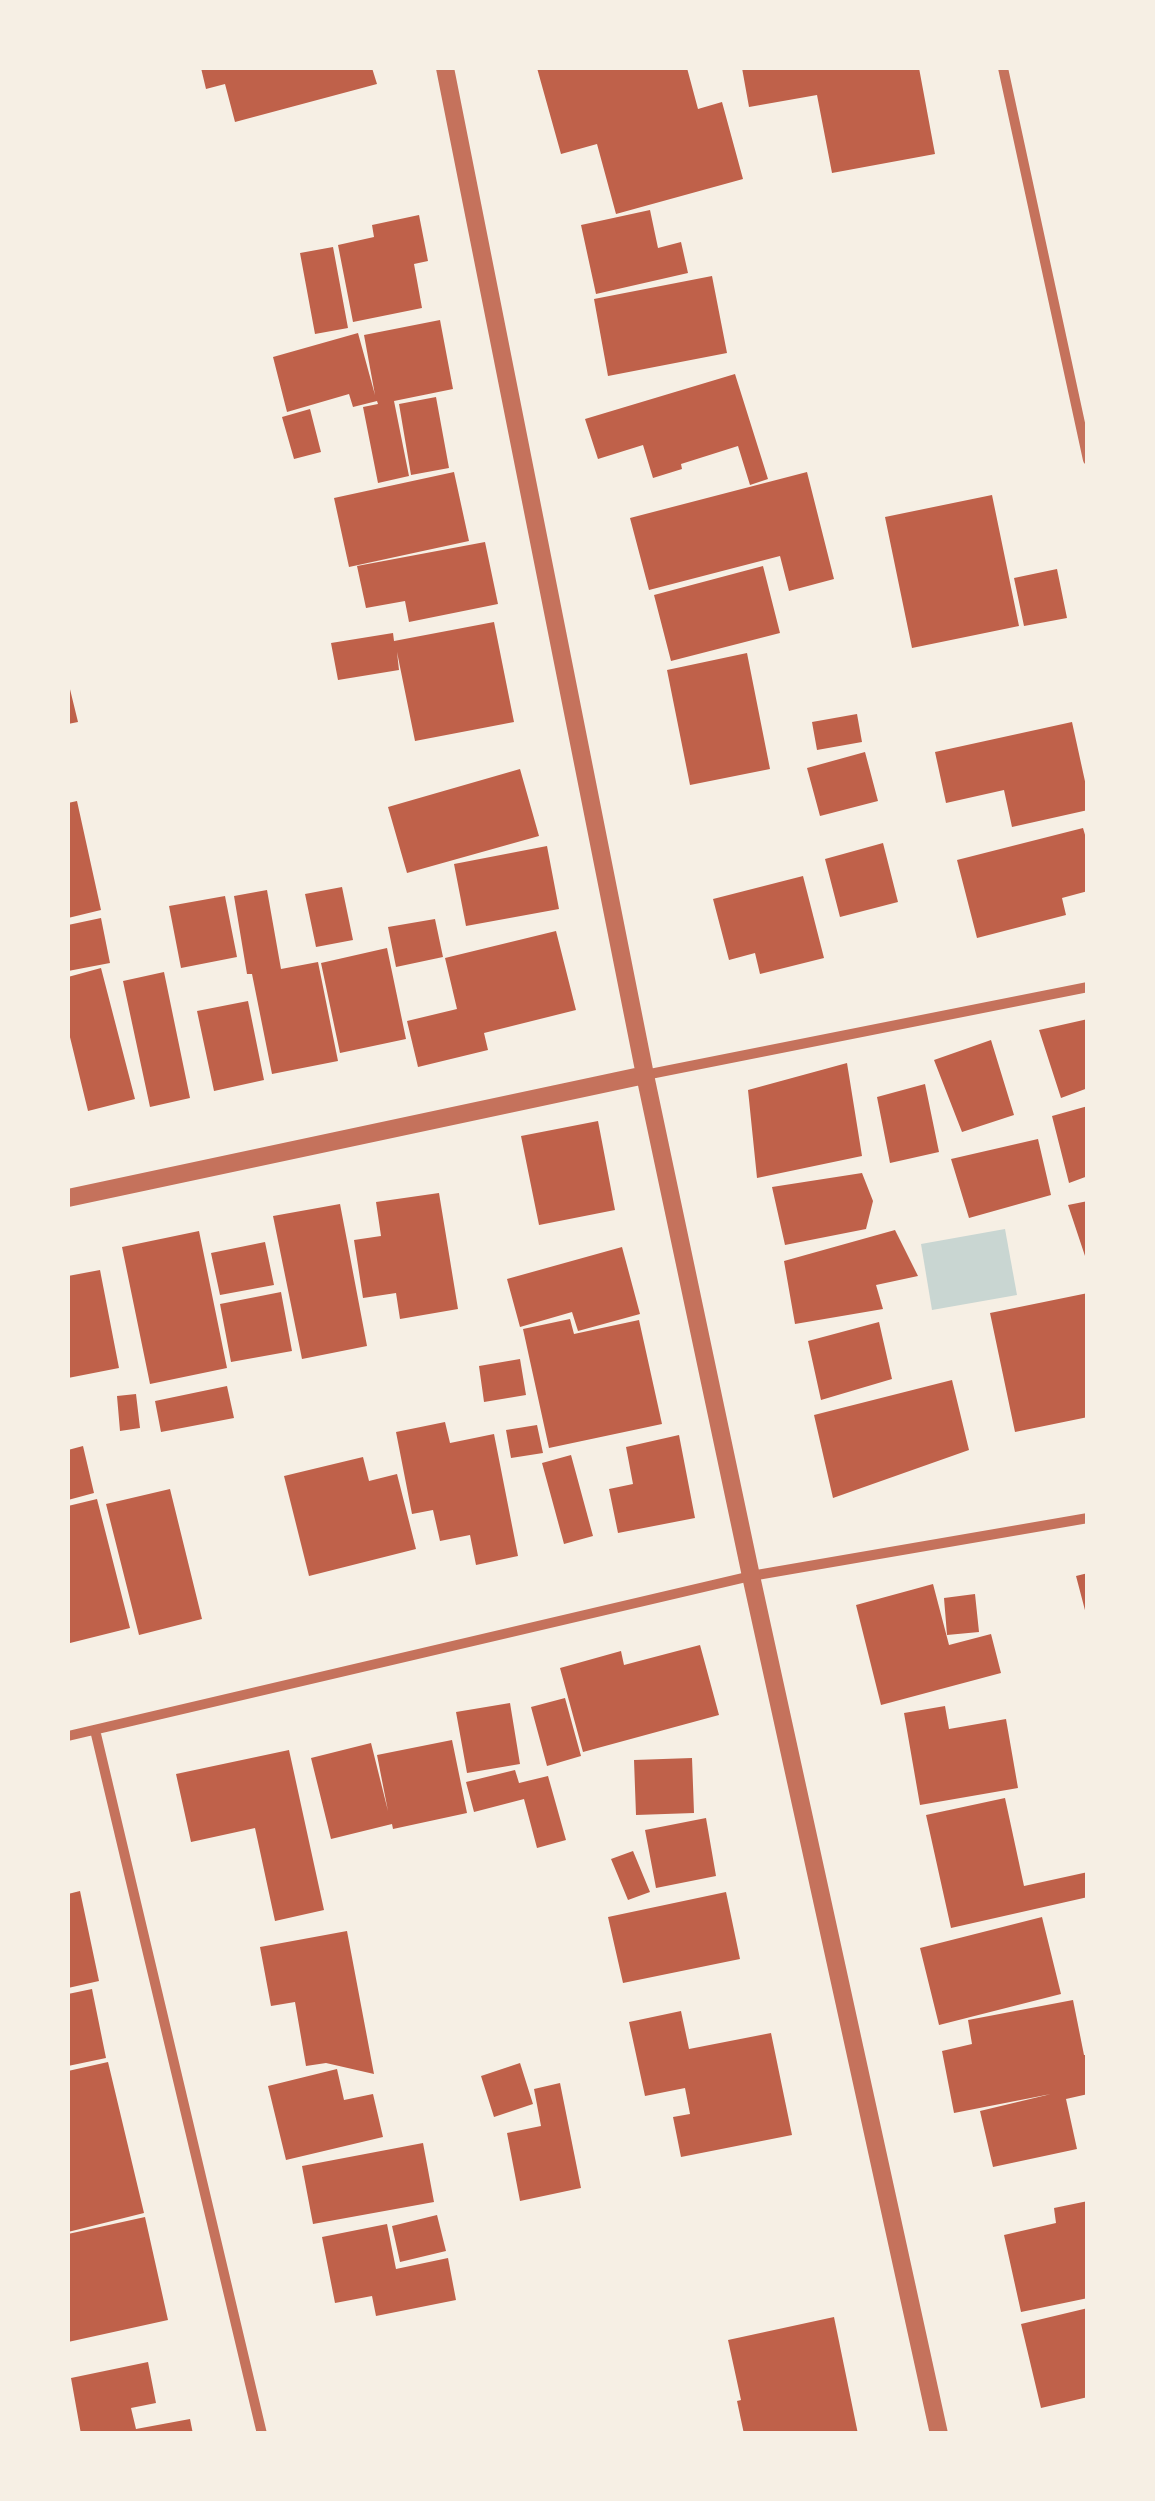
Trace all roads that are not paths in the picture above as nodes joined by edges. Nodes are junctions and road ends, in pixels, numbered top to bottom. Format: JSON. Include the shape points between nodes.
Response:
{"nodes":[{"id":1,"x":445,"y":68,"type":"edge"},
{"id":2,"x":1003,"y":68,"type":"edge"},
{"id":3,"x":1088,"y":460,"type":"edge"},
{"id":4,"x":1088,"y":987,"type":"edge"},
{"id":5,"x":645,"y":1075,"type":"junction"},
{"id":6,"x":68,"y":1198,"type":"edge"},
{"id":7,"x":1088,"y":1518,"type":"edge"},
{"id":8,"x":751,"y":1576,"type":"junction"},
{"id":9,"x":95,"y":1730,"type":"junction"},
{"id":10,"x":68,"y":1736,"type":"edge"},
{"id":11,"x":262,"y":2434,"type":"edge"},
{"id":12,"x":939,"y":2434,"type":"edge"}],
"edges":[{"from":1,"to":5,"type":"street"},
{"from":2,"to":3,"type":"street"},
{"from":4,"to":5,"type":"street"},
{"from":5,"to":6,"type":"street"},
{"from":5,"to":8,"type":"street"},
{"from":7,"to":8,"type":"street"},
{"from":8,"to":9,"type":"street"},
{"from":8,"to":12,"type":"street"},
{"from":9,"to":10,"type":"street"},
{"from":9,"to":11,"type":"street"}]}
